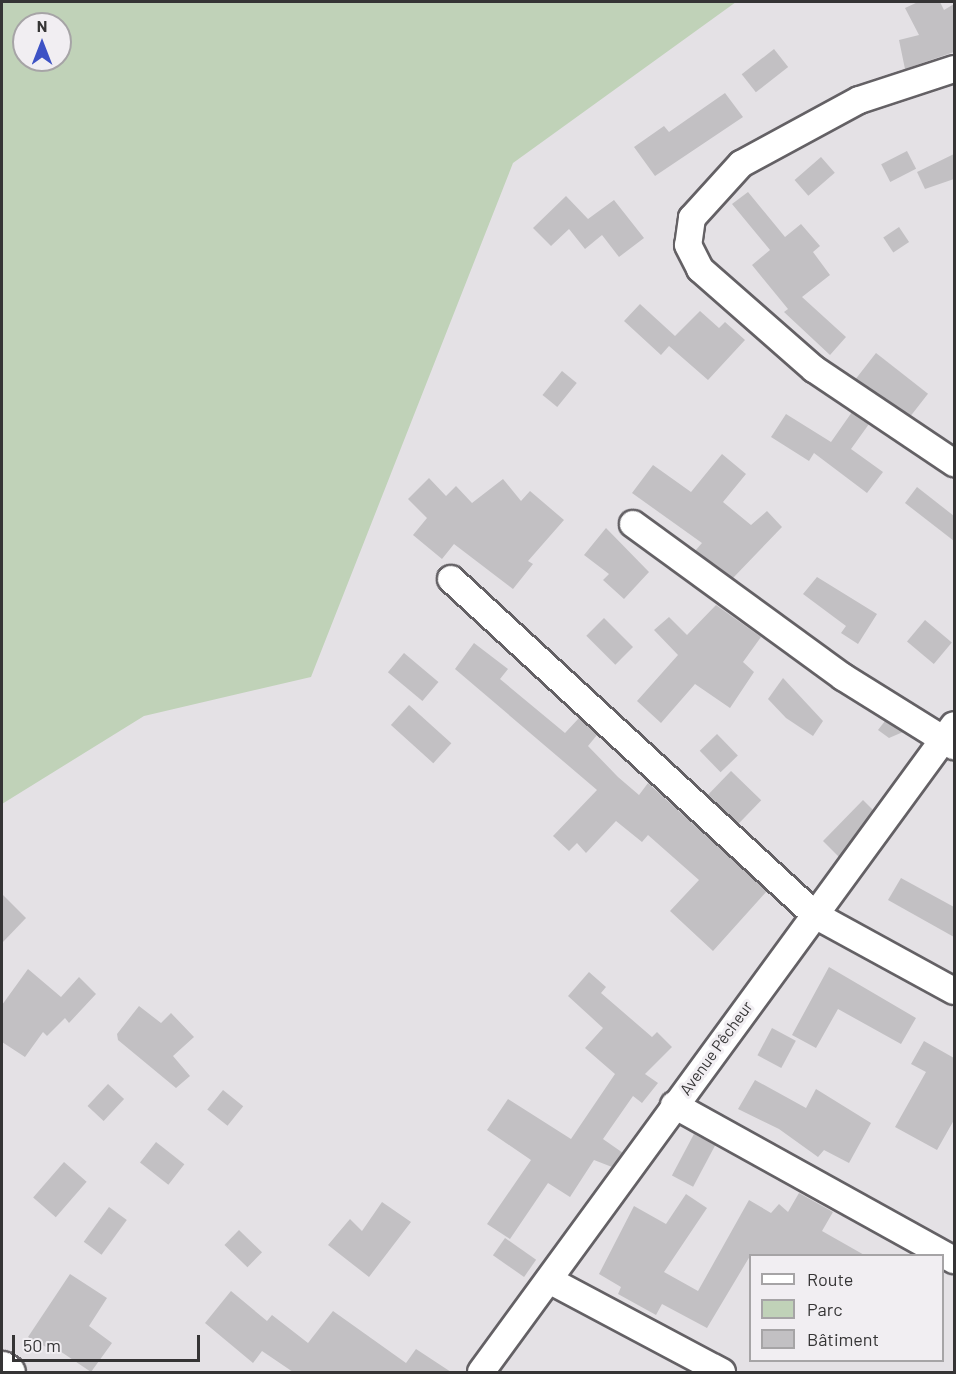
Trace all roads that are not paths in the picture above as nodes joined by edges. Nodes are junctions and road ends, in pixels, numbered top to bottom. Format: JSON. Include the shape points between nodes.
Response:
{"nodes":[{"id":1,"x":954,"y":69,"type":"edge"},
{"id":2,"x":954,"y":463,"type":"edge"},
{"id":3,"x":633,"y":524,"type":"dead end"},
{"id":4,"x":451,"y":579,"type":"dead end"},
{"id":5,"x":951,"y":737,"type":"edge"},
{"id":6,"x":815,"y":915,"type":"junction"},
{"id":7,"x":954,"y":991,"type":"edge"},
{"id":8,"x":674,"y":1105,"type":"junction"},
{"id":9,"x":943,"y":1254,"type":"edge"},
{"id":10,"x":549,"y":1280,"type":"junction"},
{"id":11,"x":2,"y":1368,"type":"edge"},
{"id":12,"x":8,"y":1372,"type":"edge"},
{"id":13,"x":480,"y":1372,"type":"edge"},
{"id":14,"x":722,"y":1372,"type":"edge"}],
"edges":[{"from":1,"to":2,"type":"street","via":[[859,100],[741,164],[692,218],[688,245],[700,269],[814,369]]},
{"from":3,"to":5,"type":"street","via":[[772,628]]},
{"from":4,"to":6,"type":"street"},
{"from":5,"to":6,"type":"street","name":"Avenue Pêcheur"},
{"from":6,"to":7,"type":"street"},
{"from":6,"to":8,"type":"street","name":"Avenue Pêcheur"},
{"from":8,"to":9,"type":"street"},
{"from":8,"to":10,"type":"street","name":"Avenue Pêcheur"},
{"from":10,"to":13,"type":"street","name":"Avenue Pêcheur"},
{"from":10,"to":14,"type":"street"},
{"from":11,"to":12,"type":"street"}]}
